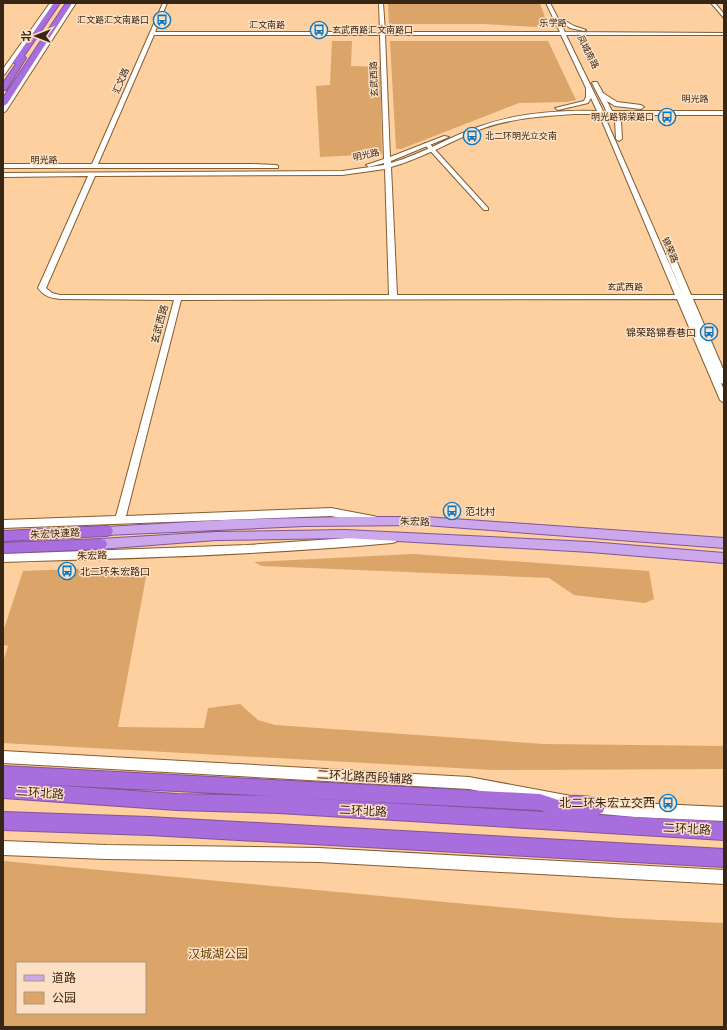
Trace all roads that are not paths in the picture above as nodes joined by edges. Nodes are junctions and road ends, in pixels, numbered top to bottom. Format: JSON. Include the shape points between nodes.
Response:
{"nodes":[{"id":1,"x":57,"y":3,"type":"edge"},
{"id":2,"x":60,"y":3,"type":"edge"},
{"id":3,"x":74,"y":3,"type":"edge"},
{"id":4,"x":165,"y":3,"type":"edge"},
{"id":5,"x":381,"y":3,"type":"edge"},
{"id":6,"x":548,"y":3,"type":"edge"},
{"id":7,"x":554,"y":3,"type":"edge"},
{"id":8,"x":713,"y":3,"type":"edge"},
{"id":9,"x":52,"y":5,"type":"edge"},
{"id":10,"x":67,"y":5,"type":"edge"},
{"id":11,"x":724,"y":17,"type":"edge"},
{"id":12,"x":559,"y":20,"type":"junction"},
{"id":13,"x":152,"y":33,"type":"junction"},
{"id":14,"x":382,"y":33,"type":"junction"},
{"id":15,"x":536,"y":33,"type":"junction"},
{"id":16,"x":566,"y":33,"type":"junction"},
{"id":17,"x":594,"y":33,"type":"junction"},
{"id":18,"x":724,"y":33,"type":"edge"},
{"id":19,"x":577,"y":40,"type":"dead end"},
{"id":20,"x":43,"y":44,"type":"junction"},
{"id":21,"x":570,"y":48,"type":"junction"},
{"id":22,"x":32,"y":54,"type":"junction"},
{"id":23,"x":580,"y":55,"type":"dead end"},
{"id":24,"x":18,"y":66,"type":"junction"},
{"id":25,"x":591,"y":76,"type":"dead end"},
{"id":26,"x":5,"y":81,"type":"edge"},
{"id":27,"x":587,"y":83,"type":"junction"},
{"id":28,"x":598,"y":90,"type":"junction"},
{"id":29,"x":4,"y":100,"type":"edge"},
{"id":30,"x":556,"y":108,"type":"junction"},
{"id":31,"x":724,"y":108,"type":"edge"},
{"id":32,"x":604,"y":110,"type":"junction"},
{"id":33,"x":3,"y":111,"type":"edge"},
{"id":34,"x":652,"y":111,"type":"junction"},
{"id":35,"x":724,"y":112,"type":"edge"},
{"id":36,"x":552,"y":114,"type":"junction"},
{"id":37,"x":616,"y":138,"type":"junction"},
{"id":38,"x":427,"y":144,"type":"junction"},
{"id":39,"x":432,"y":150,"type":"junction"},
{"id":40,"x":388,"y":160,"type":"junction"},
{"id":41,"x":3,"y":166,"type":"edge"},
{"id":42,"x":94,"y":166,"type":"junction"},
{"id":43,"x":286,"y":168,"type":"junction"},
{"id":44,"x":387,"y":168,"type":"junction"},
{"id":45,"x":3,"y":169,"type":"edge"},
{"id":46,"x":234,"y":170,"type":"junction"},
{"id":47,"x":280,"y":173,"type":"junction"},
{"id":48,"x":3,"y":174,"type":"edge"},
{"id":49,"x":92,"y":175,"type":"junction"},
{"id":50,"x":486,"y":209,"type":"dead end"},
{"id":51,"x":724,"y":296,"type":"edge"},
{"id":52,"x":684,"y":297,"type":"junction"},
{"id":53,"x":178,"y":298,"type":"junction"},
{"id":54,"x":393,"y":298,"type":"junction"},
{"id":55,"x":724,"y":381,"type":"edge"},
{"id":56,"x":724,"y":400,"type":"edge"},
{"id":57,"x":120,"y":519,"type":"junction"},
{"id":58,"x":375,"y":520,"type":"junction"},
{"id":59,"x":3,"y":524,"type":"edge"},
{"id":60,"x":106,"y":531,"type":"joint"},
{"id":61,"x":3,"y":536,"type":"edge"},
{"id":62,"x":397,"y":538,"type":"junction"},
{"id":63,"x":724,"y":543,"type":"edge"},
{"id":64,"x":100,"y":544,"type":"joint"},
{"id":65,"x":3,"y":548,"type":"edge"},
{"id":66,"x":3,"y":558,"type":"edge"},
{"id":67,"x":724,"y":558,"type":"edge"},
{"id":68,"x":3,"y":757,"type":"edge"},
{"id":69,"x":3,"y":774,"type":"edge"},
{"id":70,"x":490,"y":787,"type":"junction"},
{"id":71,"x":3,"y":790,"type":"edge"},
{"id":72,"x":540,"y":802,"type":"junction"},
{"id":73,"x":597,"y":806,"type":"junction"},
{"id":74,"x":724,"y":814,"type":"edge"},
{"id":75,"x":3,"y":821,"type":"edge"},
{"id":76,"x":604,"y":823,"type":"junction"},
{"id":77,"x":724,"y":831,"type":"edge"},
{"id":78,"x":3,"y":848,"type":"edge"},
{"id":79,"x":724,"y":858,"type":"edge"},
{"id":80,"x":724,"y":877,"type":"edge"}],
"edges":[{"from":1,"to":9,"type":"highway"},
{"from":2,"to":24,"type":"highway"},
{"from":3,"to":10,"type":"highway"},
{"from":3,"to":33,"type":"street"},
{"from":4,"to":13,"type":"street","name":"汇文路"},
{"from":5,"to":14,"type":"street","name":"玄武西路"},
{"from":6,"to":12,"type":"street","name":"凤城南路"},
{"from":7,"to":12,"type":"street","name":"凤城南路"},
{"from":8,"to":11,"type":"street"},
{"from":9,"to":26,"type":"highway"},
{"from":10,"to":20,"type":"highway"},
{"from":10,"to":22,"type":"highway"},
{"from":12,"to":15,"type":"street","via":[[554,27]]},
{"from":12,"to":16,"type":"street","name":"凤城南路"},
{"from":12,"to":17,"type":"street","via":[[576,29]]},
{"from":13,"to":14,"type":"street","name":"汇文南路"},
{"from":13,"to":42,"type":"street","name":"汇文路"},
{"from":14,"to":15,"type":"street","name":"乐学路"},
{"from":14,"to":40,"type":"street","name":"玄武西路"},
{"from":15,"to":16,"type":"street","name":"乐学路"},
{"from":15,"to":21,"type":"street","via":[[558,37]]},
{"from":16,"to":17,"type":"street","name":"乐学路"},
{"from":16,"to":21,"type":"street","name":"凤城南路"},
{"from":16,"to":23,"type":"street","name":"凤城南路"},
{"from":17,"to":18,"type":"street","name":"乐学路"},
{"from":17,"to":19,"type":"street"},
{"from":20,"to":22,"type":"highway"},
{"from":20,"to":29,"type":"highway"},
{"from":21,"to":27,"type":"street","name":"凤城南路"},
{"from":22,"to":26,"type":"highway"},
{"from":24,"to":26,"type":"highway"},
{"from":24,"to":26,"type":"highway"},
{"from":25,"to":28,"type":"street","name":"凤城南路"},
{"from":26,"to":29,"type":"highway"},
{"from":27,"to":30,"type":"street","via":[[589,97],[586,102]]},
{"from":27,"to":32,"type":"street","name":"凤城南路"},
{"from":28,"to":32,"type":"street","name":"凤城南路"},
{"from":28,"to":34,"type":"street","via":[[615,104]]},
{"from":30,"to":32,"type":"street","name":"明光路"},
{"from":30,"to":38,"type":"street","name":"明光路","via":[[526,110],[500,116]]},
{"from":31,"to":34,"type":"street","name":"明光路"},
{"from":32,"to":34,"type":"street","name":"明光路"},
{"from":32,"to":36,"type":"street","name":"明光路"},
{"from":32,"to":37,"type":"street","name":"锦荣路"},
{"from":34,"to":35,"type":"street","name":"明光路"},
{"from":34,"to":37,"type":"street","via":[[620,118]]},
{"from":36,"to":37,"type":"street","via":[[594,118]]},
{"from":36,"to":39,"type":"street","name":"明光路","via":[[498,122]]},
{"from":37,"to":52,"type":"street","name":"锦荣路"},
{"from":38,"to":39,"type":"street"},
{"from":38,"to":40,"type":"street","name":"明光路"},
{"from":39,"to":44,"type":"street","name":"明光路"},
{"from":39,"to":50,"type":"street"},
{"from":40,"to":43,"type":"street","name":"明光路","via":[[345,168]]},
{"from":40,"to":44,"type":"street","name":"玄武西路"},
{"from":41,"to":42,"type":"street"},
{"from":42,"to":43,"type":"street"},
{"from":43,"to":46,"type":"street","name":"明光路"},
{"from":44,"to":47,"type":"street","name":"明光路","via":[[342,173]]},
{"from":44,"to":54,"type":"street","name":"玄武西路"},
{"from":45,"to":46,"type":"street","name":"明光路"},
{"from":46,"to":47,"type":"street","name":"明光路"},
{"from":46,"to":48,"type":"street","name":"明光路"},
{"from":47,"to":49,"type":"street","name":"明光路"},
{"from":48,"to":49,"type":"street","name":"明光路"},
{"from":49,"to":53,"type":"street","via":[[42,288],[52,296],[63,297]]},
{"from":51,"to":52,"type":"street","name":"玄武西路"},
{"from":52,"to":54,"type":"street","name":"玄武西路"},
{"from":52,"to":55,"type":"street","name":"锦荣路"},
{"from":52,"to":56,"type":"street","name":"锦荣路"},
{"from":53,"to":54,"type":"street","name":"玄武西路"},
{"from":53,"to":57,"type":"street","name":"玄武西路"},
{"from":57,"to":58,"type":"street","via":[[332,512]]},
{"from":57,"to":59,"type":"street"},
{"from":58,"to":60,"type":"main road","name":"朱宏路","via":[[265,522]]},
{"from":58,"to":63,"type":"main road","name":"朱宏路","via":[[425,521]]},
{"from":60,"to":61,"type":"highway","name":"朱宏快速路"},
{"from":62,"to":64,"type":"main road","name":"朱宏路","via":[[345,534],[223,536]]},
{"from":62,"to":66,"type":"street","name":"朱宏路","via":[[228,550]]},
{"from":62,"to":67,"type":"main road","name":"朱宏路"},
{"from":64,"to":65,"type":"highway","name":"朱宏快速路"},
{"from":68,"to":70,"type":"street","name":"二环北路西段辅路","via":[[363,776],[469,783]]},
{"from":69,"to":72,"type":"highway"},
{"from":70,"to":72,"type":"street"},
{"from":70,"to":73,"type":"street","name":"二环北路西段辅路"},
{"from":71,"to":76,"type":"highway","name":"二环北路","via":[[177,802]]},
{"from":72,"to":73,"type":"highway"},
{"from":72,"to":76,"type":"highway"},
{"from":73,"to":74,"type":"street","name":"二环北路西段辅路"},
{"from":75,"to":79,"type":"highway","via":[[149,826]]},
{"from":76,"to":77,"type":"highway","name":"二环北路"},
{"from":78,"to":80,"type":"street","via":[[106,852],[319,854]]}]}
